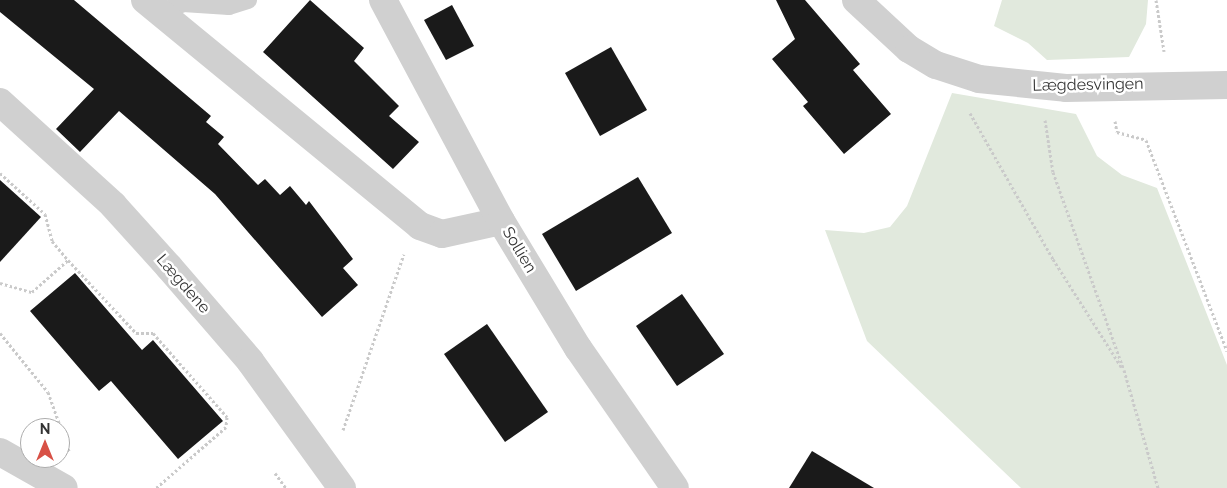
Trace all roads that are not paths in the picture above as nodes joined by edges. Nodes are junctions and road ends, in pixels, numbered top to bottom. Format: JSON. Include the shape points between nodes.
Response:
{"nodes":[{"id":1,"x":248,"y":0,"type":"edge"},
{"id":2,"x":383,"y":0,"type":"edge"},
{"id":3,"x":856,"y":0,"type":"edge"},
{"id":4,"x":154,"y":6,"type":"edge"},
{"id":5,"x":1227,"y":85,"type":"edge"},
{"id":6,"x":0,"y":102,"type":"edge"},
{"id":7,"x":501,"y":221,"type":"junction"},
{"id":8,"x":0,"y":452,"type":"edge"},
{"id":9,"x":64,"y":488,"type":"edge"},
{"id":10,"x":342,"y":488,"type":"edge"},
{"id":11,"x":676,"y":488,"type":"edge"}],
"edges":[{"from":1,"to":4,"type":"lane","via":[[229,6],[183,3]]},
{"from":2,"to":7,"type":"street","name":"Sollien"},
{"from":3,"to":5,"type":"street","name":"Lægdesvingen","via":[[909,49],[956,73],[1043,87]]},
{"from":4,"to":7,"type":"street","via":[[420,226],[442,234]]},
{"from":6,"to":10,"type":"street","name":"Lægdene","via":[[112,205],[169,267],[250,361]]},
{"from":7,"to":11,"type":"street","name":"Sollien","via":[[583,356]]},
{"from":8,"to":9,"type":"street"}]}
